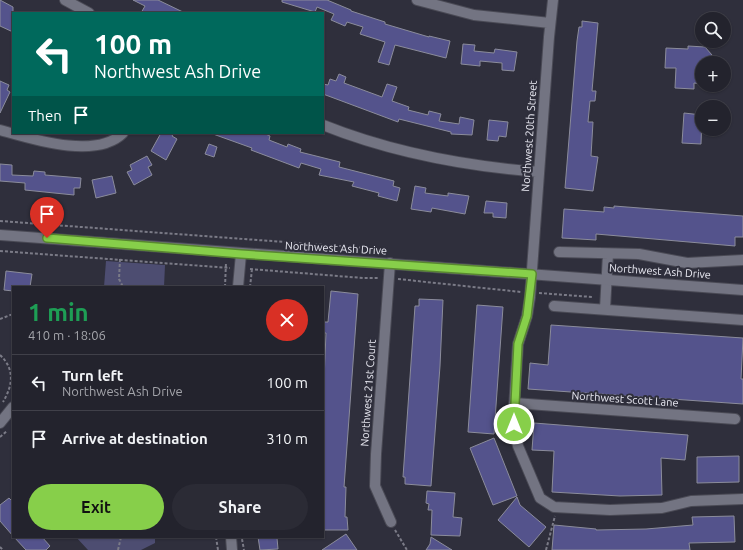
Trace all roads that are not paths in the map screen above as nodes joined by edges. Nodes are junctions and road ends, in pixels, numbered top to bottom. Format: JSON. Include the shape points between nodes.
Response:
{"nodes":[{"id":1,"x":65,"y":0,"type":"edge"},
{"id":2,"x":417,"y":0,"type":"edge"},
{"id":3,"x":553,"y":0,"type":"edge"},
{"id":4,"x":87,"y":12,"type":"edge"},
{"id":5,"x":550,"y":24,"type":"junction"},
{"id":6,"x":324,"y":125,"type":"edge"},
{"id":7,"x":0,"y":130,"type":"edge"},
{"id":8,"x":12,"y":133,"type":"edge"},
{"id":9,"x":16,"y":134,"type":"edge"},
{"id":10,"x":122,"y":134,"type":"edge"},
{"id":11,"x":539,"y":172,"type":"junction"},
{"id":12,"x":0,"y":235,"type":"edge"},
{"id":13,"x":559,"y":252,"type":"dead end"},
{"id":14,"x":241,"y":254,"type":"junction"},
{"id":15,"x":608,"y":254,"type":"junction"},
{"id":16,"x":743,"y":260,"type":"edge"},
{"id":17,"x":390,"y":263,"type":"junction"},
{"id":18,"x":532,"y":274,"type":"junction"},
{"id":19,"x":607,"y":279,"type":"junction"},
{"id":20,"x":238,"y":286,"type":"edge"},
{"id":21,"x":743,"y":290,"type":"edge"},
{"id":22,"x":554,"y":306,"type":"dead end"},
{"id":23,"x":605,"y":309,"type":"junction"},
{"id":24,"x":743,"y":320,"type":"edge"},
{"id":25,"x":514,"y":404,"type":"junction"},
{"id":26,"x":12,"y":408,"type":"edge"},
{"id":27,"x":735,"y":419,"type":"dead end"},
{"id":28,"x":0,"y":423,"type":"edge"},
{"id":29,"x":743,"y":499,"type":"edge"},
{"id":30,"x":391,"y":522,"type":"road end"},
{"id":31,"x":231,"y":538,"type":"edge"},
{"id":32,"x":232,"y":550,"type":"edge"}],
"edges":[{"from":1,"to":4,"type":"street"},
{"from":2,"to":5,"type":"street","via":[[474,15]]},
{"from":3,"to":5,"type":"street","name":"Northwest 20th Street"},
{"from":5,"to":11,"type":"street","name":"Northwest 20th Street"},
{"from":6,"to":11,"type":"street","via":[[391,148],[431,158]]},
{"from":7,"to":8,"type":"street"},
{"from":9,"to":10,"type":"street","via":[[85,147],[107,144]]},
{"from":11,"to":18,"type":"street","name":"Northwest 20th Street"},
{"from":12,"to":14,"type":"street","name":"Northwest Ash Drive"},
{"from":13,"to":15,"type":"street"},
{"from":14,"to":17,"type":"street","name":"Northwest Ash Drive"},
{"from":14,"to":20,"type":"street"},
{"from":15,"to":16,"type":"street","via":[[639,254],[687,263]]},
{"from":15,"to":19,"type":"street"},
{"from":17,"to":18,"type":"street","name":"Northwest Ash Drive"},
{"from":17,"to":30,"type":"street","name":"Northwest 21st Court","via":[[375,486]]},
{"from":18,"to":19,"type":"street","name":"Northwest Ash Drive"},
{"from":18,"to":25,"type":"street","name":"Northwest 20th Street","via":[[527,316],[518,344]]},
{"from":19,"to":21,"type":"street","name":"Northwest Ash Drive"},
{"from":19,"to":23,"type":"street"},
{"from":22,"to":23,"type":"street"},
{"from":23,"to":24,"type":"street"},
{"from":25,"to":27,"type":"street","name":"Northwest Scott Lane"},
{"from":25,"to":29,"type":"street","name":"Northwest 20th Street","via":[[518,446],[540,498],[546,503],[557,507],[638,510],[662,508],[691,501]]},
{"from":26,"to":28,"type":"street"},
{"from":31,"to":32,"type":"street"}]}
